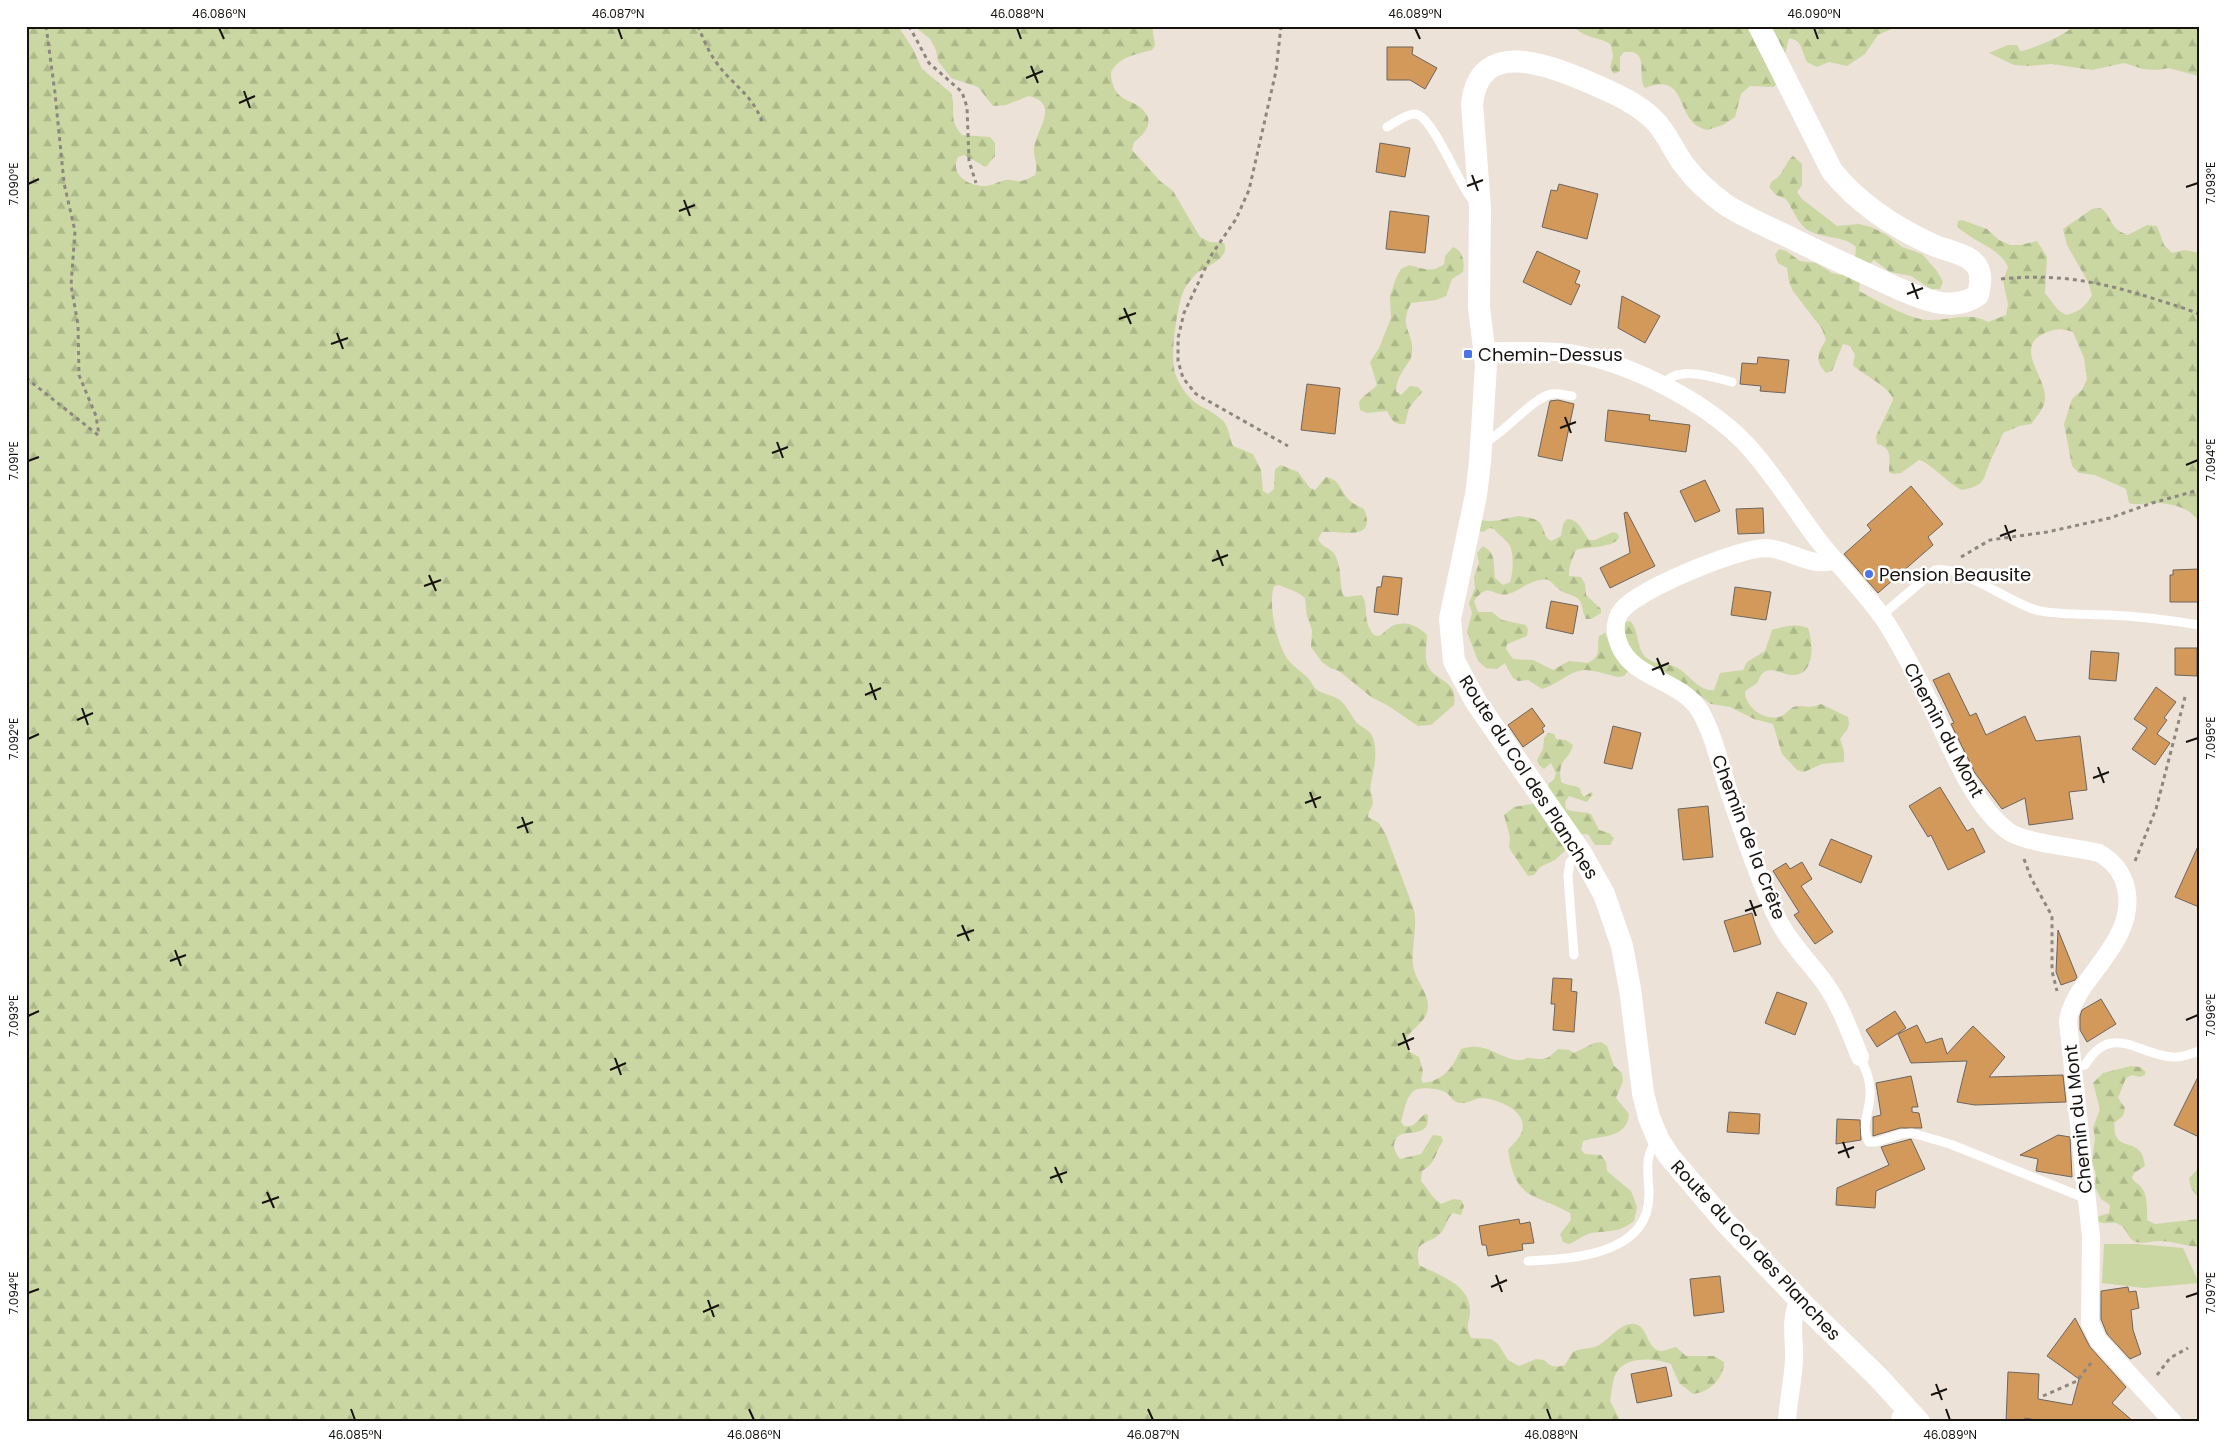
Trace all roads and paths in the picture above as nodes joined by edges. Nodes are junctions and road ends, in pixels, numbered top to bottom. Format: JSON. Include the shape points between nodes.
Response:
{"nodes":[{"id":1,"x":46,"y":26,"type":"edge"},
{"id":2,"x":698,"y":26,"type":"edge"},
{"id":3,"x":909,"y":26,"type":"edge"},
{"id":4,"x":1281,"y":26,"type":"edge"},
{"id":5,"x":1759,"y":26,"type":"edge"},
{"id":6,"x":762,"y":121,"type":"dead end"},
{"id":7,"x":1387,"y":127,"type":"dead end"},
{"id":8,"x":976,"y":183,"type":"dead end"},
{"id":9,"x":1480,"y":207,"type":"junction"},
{"id":10,"x":1980,"y":281,"type":"junction"},
{"id":11,"x":2199,"y":314,"type":"edge"},
{"id":12,"x":1485,"y":351,"type":"junction"},
{"id":13,"x":26,"y":378,"type":"edge"},
{"id":14,"x":1732,"y":382,"type":"dead end"},
{"id":15,"x":1663,"y":386,"type":"junction"},
{"id":16,"x":1572,"y":396,"type":"dead end"},
{"id":17,"x":1482,"y":444,"type":"junction"},
{"id":18,"x":1288,"y":446,"type":"dead end"},
{"id":19,"x":2199,"y":490,"type":"edge"},
{"id":20,"x":1835,"y":560,"type":"junction"},
{"id":21,"x":1944,"y":568,"type":"junction"},
{"id":22,"x":1881,"y":616,"type":"junction"},
{"id":23,"x":2199,"y":625,"type":"edge"},
{"id":24,"x":2185,"y":697,"type":"dead end"},
{"id":25,"x":2015,"y":835,"type":"junction"},
{"id":26,"x":1580,"y":852,"type":"junction"},
{"id":27,"x":2122,"y":876,"type":"junction"},
{"id":28,"x":1574,"y":954,"type":"dead end"},
{"id":29,"x":2070,"y":1011,"type":"junction"},
{"id":30,"x":2199,"y":1051,"type":"edge"},
{"id":31,"x":1860,"y":1057,"type":"joint"},
{"id":32,"x":2073,"y":1068,"type":"junction"},
{"id":33,"x":1658,"y":1139,"type":"junction"},
{"id":34,"x":2087,"y":1200,"type":"junction"},
{"id":35,"x":1528,"y":1261,"type":"dead end"},
{"id":36,"x":1799,"y":1300,"type":"junction"},
{"id":37,"x":2104,"y":1346,"type":"junction"},
{"id":38,"x":2188,"y":1348,"type":"dead end"},
{"id":39,"x":2142,"y":1388,"type":"junction"},
{"id":40,"x":2043,"y":1396,"type":"dead end"},
{"id":41,"x":1900,"y":1412,"type":"edge"},
{"id":42,"x":1787,"y":1422,"type":"edge"},
{"id":43,"x":1919,"y":1422,"type":"edge"},
{"id":44,"x":2174,"y":1422,"type":"edge"}],
"edges":[{"from":1,"to":13,"type":"path","via":[[64,183],[75,231],[70,285],[78,325],[79,375],[96,416],[98,435]]},
{"from":2,"to":6,"type":"path","via":[[716,62],[748,95]]},
{"from":3,"to":8,"type":"path","via":[[929,63],[962,92],[967,107],[969,162]]},
{"from":4,"to":18,"type":"path","via":[[1276,71],[1249,190],[1236,219],[1212,254],[1184,313],[1178,338],[1178,361],[1183,378],[1196,394]]},
{"from":5,"to":10,"type":"street","via":[[1832,172],[1846,189],[1918,238],[1971,260],[1978,268]]},
{"from":7,"to":9,"type":"lane","via":[[1414,114],[1420,116],[1437,137],[1472,202]]},
{"from":9,"to":10,"type":"street","name":"Route du Col des Planches","via":[[1472,120],[1473,90],[1477,81],[1492,67],[1524,61],[1575,77],[1625,98],[1654,120],[1685,166],[1712,195],[1793,240],[1897,288],[1936,302],[1948,304],[1970,300],[1978,295]]},
{"from":9,"to":12,"type":"street","name":"Route du Col des Planches","via":[[1478,297]]},
{"from":10,"to":11,"type":"path","via":[[2049,276],[2079,279],[2123,289]]},
{"from":12,"to":15,"type":"street","name":"Chemin du Mont","via":[[1573,353],[1615,365]]},
{"from":12,"to":17,"type":"street","name":"Route du Col des Planches"},
{"from":14,"to":15,"type":"lane","via":[[1710,376],[1686,375],[1672,377]]},
{"from":15,"to":20,"type":"street","name":"Chemin du Mont","via":[[1712,416],[1746,445]]},
{"from":16,"to":17,"type":"lane","via":[[1554,394],[1544,398]]},
{"from":17,"to":26,"type":"street","name":"Route du Col des Planches","via":[[1475,503],[1450,619],[1454,661],[1476,702]]},
{"from":19,"to":21,"type":"path","via":[[2110,518],[1990,540]]},
{"from":20,"to":22,"type":"street","name":"Chemin du Mont"},
{"from":20,"to":31,"type":"street","name":"Chemin de la Crête","via":[[1820,564],[1767,548],[1738,554],[1664,584],[1632,601],[1619,614],[1615,629],[1620,645],[1634,666],[1684,694],[1699,708],[1776,916],[1791,942],[1831,992]]},
{"from":21,"to":22,"type":"lane","via":[[1934,570]]},
{"from":21,"to":23,"type":"lane","via":[[2037,610],[2147,616]]},
{"from":22,"to":25,"type":"street","name":"Chemin du Mont","via":[[1919,680],[1972,788],[1996,821]]},
{"from":24,"to":27,"type":"path","via":[[2156,809],[2140,850]]},
{"from":25,"to":27,"type":"street","name":"Chemin du Mont","via":[[2098,853],[2110,859]]},
{"from":25,"to":29,"type":"path","via":[[2031,878],[2052,916],[2052,971],[2059,998]]},
{"from":26,"to":28,"type":"lane","via":[[1570,862],[1568,876]]},
{"from":26,"to":33,"type":"street","name":"Route du Col des Planches","via":[[1604,894],[1622,946],[1643,1093]]},
{"from":27,"to":29,"type":"street","name":"Chemin du Mont","via":[[2128,898],[2125,922]]},
{"from":29,"to":32,"type":"street","name":"Chemin du Mont","via":[[2068,1022]]},
{"from":30,"to":32,"type":"lane","via":[[2174,1057],[2116,1042],[2093,1052],[2085,1064]]},
{"from":31,"to":34,"type":"lane","name":"Chemin de la Crête","via":[[1869,1076],[1870,1096],[1865,1126],[1869,1142],[1912,1133],[1950,1144]]},
{"from":32,"to":34,"type":"street","name":"Chemin du Mont"},
{"from":33,"to":35,"type":"lane","via":[[1649,1150],[1648,1205],[1646,1216],[1637,1230],[1615,1245],[1583,1256]]},
{"from":33,"to":36,"type":"street","name":"Route du Col des Planches","via":[[1724,1221]]},
{"from":34,"to":37,"type":"street","name":"Chemin du Mont","via":[[2091,1237],[2090,1323],[2092,1332]]},
{"from":36,"to":41,"type":"street","name":"Route du Col des Planches"},
{"from":36,"to":42,"type":"street","via":[[1792,1326],[1794,1360]]},
{"from":37,"to":39,"type":"street","name":"Chemin du Mont"},
{"from":37,"to":40,"type":"path","via":[[2076,1382]]},
{"from":38,"to":39,"type":"path","via":[[2170,1358],[2155,1378]]},
{"from":39,"to":44,"type":"street","name":"Chemin du Mont"},
{"from":41,"to":43,"type":"street","name":"Route du Col des Planches"}]}
